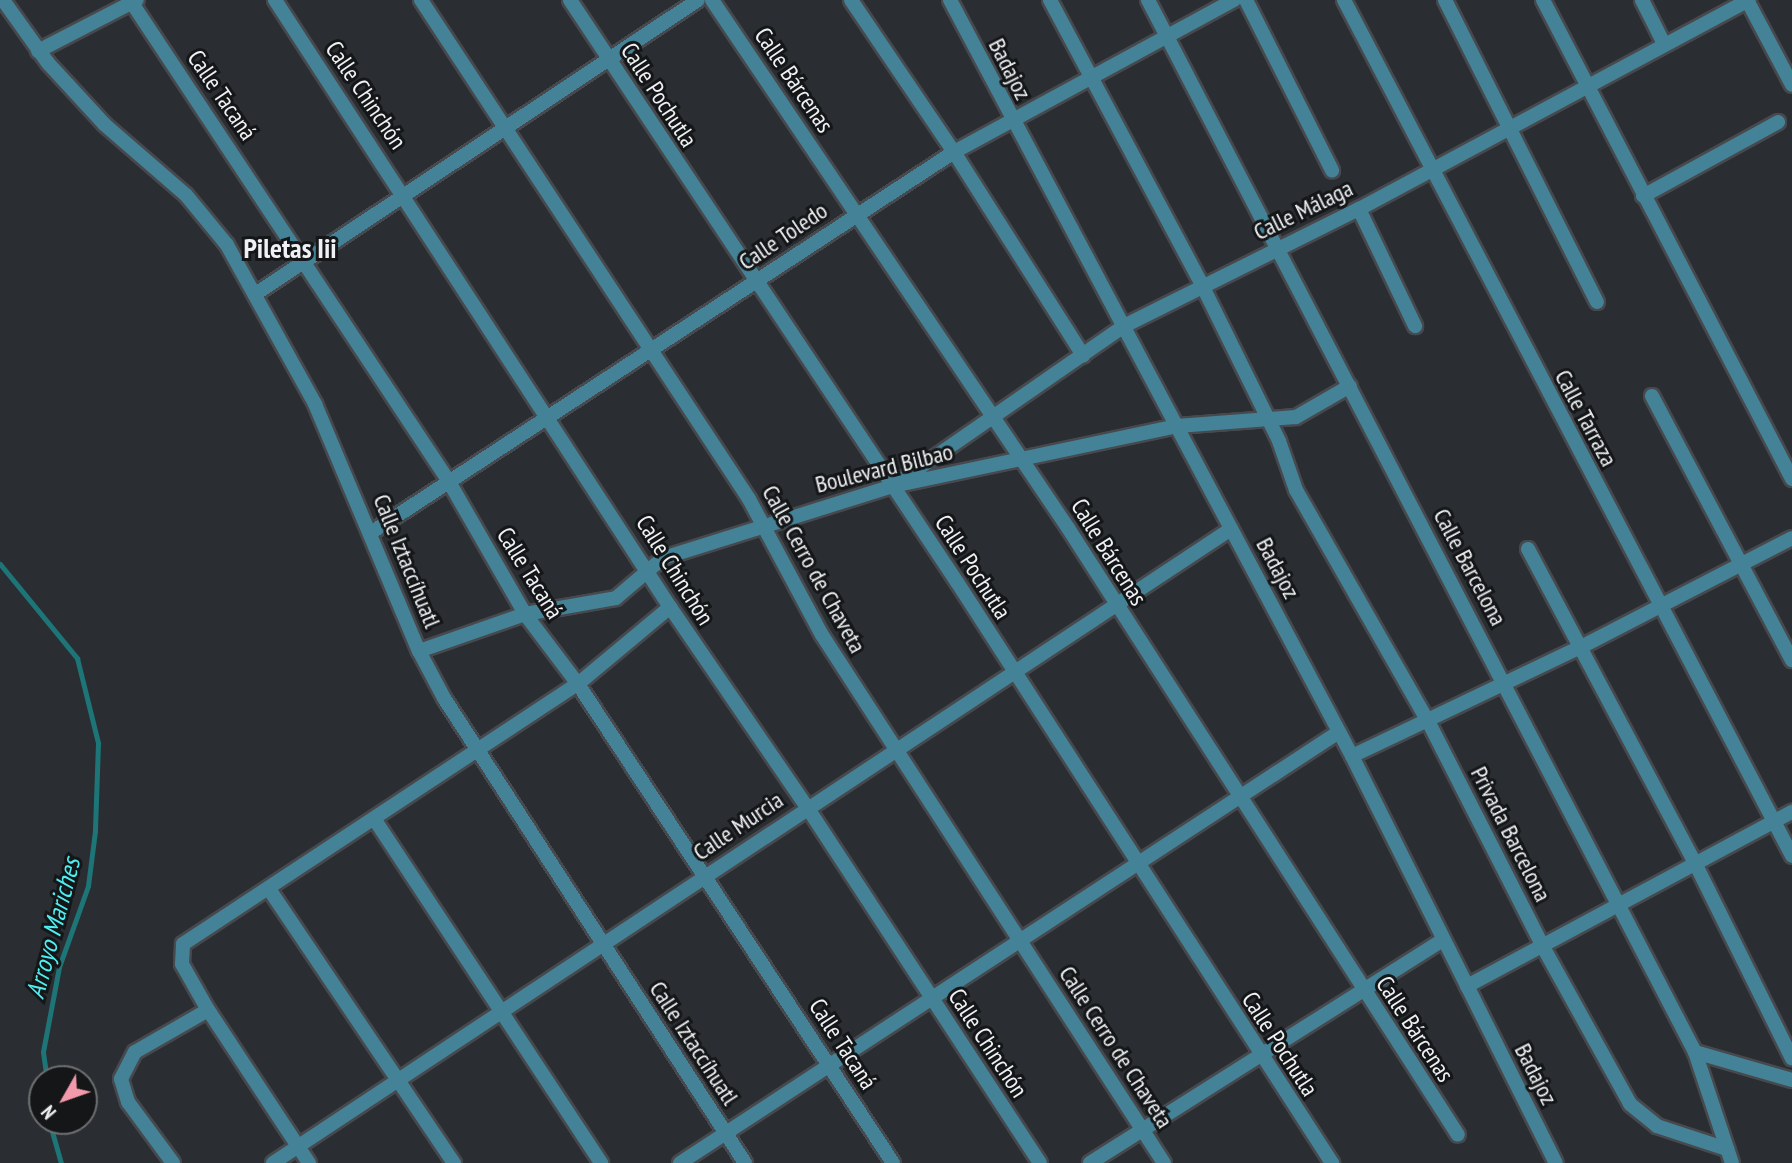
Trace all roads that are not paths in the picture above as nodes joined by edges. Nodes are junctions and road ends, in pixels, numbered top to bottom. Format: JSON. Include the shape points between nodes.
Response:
{"nodes":[{"id":1,"x":2,"y":0,"type":"edge"},
{"id":2,"x":275,"y":0,"type":"edge"},
{"id":3,"x":421,"y":0,"type":"edge"},
{"id":4,"x":570,"y":0,"type":"edge"},
{"id":5,"x":698,"y":0,"type":"edge"},
{"id":6,"x":712,"y":0,"type":"edge"},
{"id":7,"x":851,"y":0,"type":"edge"},
{"id":8,"x":950,"y":0,"type":"edge"},
{"id":9,"x":1050,"y":0,"type":"edge"},
{"id":10,"x":1148,"y":0,"type":"edge"},
{"id":11,"x":1234,"y":0,"type":"edge"},
{"id":12,"x":1245,"y":0,"type":"edge"},
{"id":13,"x":1345,"y":0,"type":"edge"},
{"id":14,"x":1445,"y":0,"type":"edge"},
{"id":15,"x":1543,"y":0,"type":"edge"},
{"id":16,"x":1642,"y":0,"type":"edge"},
{"id":17,"x":1747,"y":0,"type":"edge"},
{"id":18,"x":135,"y":1,"type":"edge"},
{"id":19,"x":0,"y":13,"type":"edge"},
{"id":20,"x":1167,"y":37,"type":"junction"},
{"id":21,"x":1664,"y":44,"type":"junction"},
{"id":22,"x":38,"y":51,"type":"junction"},
{"id":23,"x":608,"y":58,"type":"junction"},
{"id":24,"x":1089,"y":76,"type":"junction"},
{"id":25,"x":1588,"y":83,"type":"junction"},
{"id":26,"x":1792,"y":86,"type":"edge"},
{"id":27,"x":1010,"y":119,"type":"junction"},
{"id":28,"x":1778,"y":122,"type":"dead end"},
{"id":29,"x":1511,"y":125,"type":"junction"},
{"id":30,"x":505,"y":126,"type":"junction"},
{"id":31,"x":954,"y":152,"type":"junction"},
{"id":32,"x":1433,"y":168,"type":"junction"},
{"id":33,"x":1332,"y":170,"type":"dead end"},
{"id":34,"x":405,"y":195,"type":"junction"},
{"id":35,"x":1643,"y":196,"type":"junction"},
{"id":36,"x":1359,"y":209,"type":"junction"},
{"id":37,"x":857,"y":214,"type":"junction"},
{"id":38,"x":1279,"y":247,"type":"junction"},
{"id":39,"x":307,"y":261,"type":"junction"},
{"id":40,"x":755,"y":282,"type":"junction"},
{"id":41,"x":1202,"y":285,"type":"junction"},
{"id":42,"x":257,"y":293,"type":"junction"},
{"id":43,"x":1597,"y":302,"type":"dead end"},
{"id":44,"x":1415,"y":326,"type":"dead end"},
{"id":45,"x":1124,"y":327,"type":"junction"},
{"id":46,"x":652,"y":352,"type":"junction"},
{"id":47,"x":1083,"y":355,"type":"junction"},
{"id":48,"x":1350,"y":386,"type":"junction"},
{"id":49,"x":1652,"y":396,"type":"dead end"},
{"id":50,"x":548,"y":416,"type":"junction"},
{"id":51,"x":992,"y":416,"type":"junction"},
{"id":52,"x":1266,"y":418,"type":"junction"},
{"id":53,"x":1177,"y":426,"type":"junction"},
{"id":54,"x":1022,"y":458,"type":"junction"},
{"id":55,"x":448,"y":480,"type":"junction"},
{"id":56,"x":1792,"y":480,"type":"edge"},
{"id":57,"x":893,"y":486,"type":"junction"},
{"id":58,"x":764,"y":524,"type":"junction"},
{"id":59,"x":1231,"y":529,"type":"junction"},
{"id":60,"x":372,"y":532,"type":"junction"},
{"id":61,"x":1792,"y":538,"type":"edge"},
{"id":62,"x":1528,"y":549,"type":"dead end"},
{"id":63,"x":1741,"y":566,"type":"junction"},
{"id":64,"x":648,"y":568,"type":"junction"},
{"id":65,"x":1115,"y":605,"type":"junction"},
{"id":66,"x":1661,"y":605,"type":"junction"},
{"id":67,"x":670,"y":607,"type":"junction"},
{"id":68,"x":525,"y":614,"type":"junction"},
{"id":69,"x":1581,"y":647,"type":"junction"},
{"id":70,"x":419,"y":651,"type":"junction"},
{"id":71,"x":1792,"y":660,"type":"edge"},
{"id":72,"x":1013,"y":670,"type":"junction"},
{"id":73,"x":578,"y":684,"type":"junction"},
{"id":74,"x":1506,"y":684,"type":"junction"},
{"id":75,"x":1428,"y":721,"type":"junction"},
{"id":76,"x":1339,"y":732,"type":"junction"},
{"id":77,"x":896,"y":749,"type":"junction"},
{"id":78,"x":478,"y":753,"type":"junction"},
{"id":79,"x":1352,"y":756,"type":"junction"},
{"id":80,"x":1242,"y":798,"type":"junction"},
{"id":81,"x":807,"y":807,"type":"junction"},
{"id":82,"x":1792,"y":812,"type":"edge"},
{"id":83,"x":375,"y":820,"type":"junction"},
{"id":84,"x":1775,"y":821,"type":"junction"},
{"id":85,"x":1792,"y":856,"type":"edge"},
{"id":86,"x":1695,"y":863,"type":"junction"},
{"id":87,"x":1138,"y":866,"type":"junction"},
{"id":88,"x":705,"y":876,"type":"junction"},
{"id":89,"x":269,"y":889,"type":"junction"},
{"id":90,"x":1618,"y":905,"type":"junction"},
{"id":91,"x":1443,"y":940,"type":"junction"},
{"id":92,"x":603,"y":942,"type":"junction"},
{"id":93,"x":1021,"y":943,"type":"junction"},
{"id":94,"x":1542,"y":945,"type":"junction"},
{"id":95,"x":1467,"y":986,"type":"junction"},
{"id":96,"x":1361,"y":989,"type":"junction"},
{"id":97,"x":933,"y":1000,"type":"junction"},
{"id":98,"x":208,"y":1010,"type":"junction"},
{"id":99,"x":499,"y":1012,"type":"junction"},
{"id":100,"x":1695,"y":1052,"type":"junction"},
{"id":101,"x":1261,"y":1056,"type":"junction"},
{"id":102,"x":1792,"y":1058,"type":"edge"},
{"id":103,"x":831,"y":1067,"type":"junction"},
{"id":104,"x":398,"y":1079,"type":"junction"},
{"id":105,"x":1792,"y":1080,"type":"edge"},
{"id":106,"x":1142,"y":1130,"type":"junction"},
{"id":107,"x":726,"y":1134,"type":"junction"},
{"id":108,"x":1458,"y":1135,"type":"dead end"},
{"id":109,"x":298,"y":1147,"type":"junction"},
{"id":110,"x":1729,"y":1156,"type":"edge"},
{"id":111,"x":173,"y":1163,"type":"edge"},
{"id":112,"x":273,"y":1163,"type":"edge"},
{"id":113,"x":309,"y":1163,"type":"edge"},
{"id":114,"x":454,"y":1163,"type":"edge"},
{"id":115,"x":601,"y":1163,"type":"edge"},
{"id":116,"x":680,"y":1163,"type":"edge"},
{"id":117,"x":745,"y":1163,"type":"edge"},
{"id":118,"x":894,"y":1163,"type":"edge"},
{"id":119,"x":1040,"y":1163,"type":"edge"},
{"id":120,"x":1090,"y":1163,"type":"edge"},
{"id":121,"x":1164,"y":1163,"type":"edge"},
{"id":122,"x":1332,"y":1163,"type":"edge"},
{"id":123,"x":1556,"y":1163,"type":"edge"}],
"edges":[{"from":1,"to":22,"type":"street","name":"Calle Iztaccíhuatl"},
{"from":2,"to":34,"type":"street","name":"Calle Chinchón"},
{"from":3,"to":30,"type":"street","name":"Calle Cerro de Chaveta"},
{"from":4,"to":23,"type":"street","name":"Calle Pochutla"},
{"from":5,"to":23,"type":"street"},
{"from":6,"to":37,"type":"street","name":"Calle Bárcenas"},
{"from":7,"to":31,"type":"street"},
{"from":8,"to":27,"type":"street","name":"Badajoz"},
{"from":9,"to":24,"type":"street"},
{"from":10,"to":20,"type":"street","name":"Calle Barcelona"},
{"from":11,"to":20,"type":"street","name":"Calle Toledo"},
{"from":12,"to":33,"type":"street"},
{"from":13,"to":32,"type":"street","name":"Calle Tarraza"},
{"from":14,"to":29,"type":"street"},
{"from":15,"to":25,"type":"street"},
{"from":16,"to":21,"type":"street"},
{"from":17,"to":21,"type":"street","name":"Calle Málaga"},
{"from":17,"to":26,"type":"street"},
{"from":18,"to":22,"type":"street"},
{"from":18,"to":39,"type":"street","name":"Calle Tacaná"},
{"from":19,"to":22,"type":"street"},
{"from":20,"to":24,"type":"street","name":"Calle Toledo"},
{"from":20,"to":38,"type":"street","name":"Calle Barcelona"},
{"from":21,"to":25,"type":"street","name":"Calle Málaga"},
{"from":22,"to":42,"type":"street","name":"Calle Iztaccíhuatl","via":[[104,124],[212,223]]},
{"from":23,"to":30,"type":"street"},
{"from":23,"to":40,"type":"street","name":"Calle Pochutla"},
{"from":24,"to":27,"type":"street","name":"Calle Toledo"},
{"from":24,"to":41,"type":"street"},
{"from":25,"to":29,"type":"street","name":"Calle Málaga"},
{"from":25,"to":35,"type":"street"},
{"from":27,"to":31,"type":"street","name":"Calle Toledo"},
{"from":27,"to":45,"type":"street","name":"Badajoz"},
{"from":28,"to":35,"type":"street"},
{"from":29,"to":32,"type":"street","name":"Calle Málaga"},
{"from":29,"to":43,"type":"street"},
{"from":30,"to":34,"type":"street"},
{"from":30,"to":46,"type":"street","name":"Calle Cerro de Chaveta"},
{"from":31,"to":37,"type":"street","name":"Calle Toledo"},
{"from":31,"to":47,"type":"street"},
{"from":32,"to":36,"type":"street","name":"Calle Málaga"},
{"from":32,"to":66,"type":"street","name":"Calle Tarraza"},
{"from":34,"to":39,"type":"street"},
{"from":34,"to":50,"type":"street","name":"Calle Chinchón"},
{"from":35,"to":56,"type":"street"},
{"from":36,"to":38,"type":"street","name":"Calle Málaga"},
{"from":36,"to":44,"type":"street"},
{"from":37,"to":40,"type":"street","name":"Calle Toledo"},
{"from":37,"to":51,"type":"street","name":"Calle Bárcenas"},
{"from":38,"to":41,"type":"street","name":"Calle Málaga"},
{"from":38,"to":48,"type":"street","name":"Calle Barcelona"},
{"from":39,"to":42,"type":"street"},
{"from":39,"to":55,"type":"street","name":"Calle Tacaná"},
{"from":40,"to":46,"type":"street","name":"Calle Toledo"},
{"from":40,"to":57,"type":"street","name":"Calle Pochutla"},
{"from":41,"to":45,"type":"street","name":"Calle Málaga"},
{"from":41,"to":52,"type":"street"},
{"from":42,"to":60,"type":"street","name":"Calle Iztaccíhuatl","via":[[315,404]]},
{"from":45,"to":47,"type":"street","name":"Calle Málaga"},
{"from":45,"to":53,"type":"street","name":"Badajoz"},
{"from":46,"to":50,"type":"street","name":"Calle Toledo"},
{"from":46,"to":58,"type":"street","name":"Calle Cerro de Chaveta"},
{"from":47,"to":51,"type":"street","name":"Calle Málaga"},
{"from":48,"to":52,"type":"street","name":"Boulevard Bilbao","via":[[1296,417]]},
{"from":48,"to":74,"type":"street","name":"Calle Barcelona"},
{"from":49,"to":63,"type":"street"},
{"from":50,"to":55,"type":"street","name":"Calle Toledo"},
{"from":50,"to":64,"type":"street","name":"Calle Chinchón"},
{"from":51,"to":54,"type":"street","name":"Calle Bárcenas"},
{"from":51,"to":57,"type":"street","name":"Calle Málaga"},
{"from":52,"to":53,"type":"street","name":"Boulevard Bilbao"},
{"from":52,"to":75,"type":"street","name":"Privada Barcelona","via":[[1296,490]]},
{"from":53,"to":54,"type":"street","name":"Boulevard Bilbao"},
{"from":53,"to":59,"type":"street","name":"Badajoz"},
{"from":54,"to":57,"type":"street","name":"Boulevard Bilbao"},
{"from":54,"to":65,"type":"street","name":"Calle Bárcenas"},
{"from":55,"to":60,"type":"street","name":"Calle Toledo"},
{"from":55,"to":68,"type":"street","name":"Calle Tacaná"},
{"from":57,"to":58,"type":"street","name":"Boulevard Bilbao"},
{"from":57,"to":72,"type":"street","name":"Calle Pochutla"},
{"from":58,"to":64,"type":"street","name":"Boulevard Bilbao","via":[[663,558]]},
{"from":58,"to":77,"type":"street","name":"Calle Cerro de Chaveta","via":[[822,635]]},
{"from":59,"to":65,"type":"street","name":"Calle Murcia"},
{"from":59,"to":76,"type":"street","name":"Badajoz"},
{"from":60,"to":70,"type":"street","name":"Calle Iztaccíhuatl"},
{"from":61,"to":63,"type":"street"},
{"from":62,"to":69,"type":"street"},
{"from":63,"to":66,"type":"street"},
{"from":63,"to":71,"type":"street"},
{"from":64,"to":67,"type":"street","name":"Calle Chinchón"},
{"from":64,"to":68,"type":"street","name":"Boulevard Bilbao","via":[[639,582],[616,598]]},
{"from":65,"to":72,"type":"street","name":"Calle Murcia"},
{"from":65,"to":80,"type":"street","name":"Calle Bárcenas"},
{"from":66,"to":69,"type":"street"},
{"from":66,"to":84,"type":"street","name":"Calle Tarraza"},
{"from":67,"to":73,"type":"street"},
{"from":67,"to":81,"type":"street","name":"Calle Chinchón"},
{"from":68,"to":70,"type":"street","name":"Boulevard Bilbao"},
{"from":68,"to":73,"type":"street","name":"Calle Tacaná"},
{"from":69,"to":74,"type":"street"},
{"from":69,"to":86,"type":"street"},
{"from":70,"to":78,"type":"street","name":"Calle Iztaccíhuatl"},
{"from":72,"to":77,"type":"street","name":"Calle Murcia"},
{"from":72,"to":87,"type":"street","name":"Calle Pochutla"},
{"from":73,"to":78,"type":"street"},
{"from":73,"to":88,"type":"street","name":"Calle Tacaná"},
{"from":74,"to":75,"type":"street"},
{"from":74,"to":90,"type":"street","name":"Calle Barcelona"},
{"from":75,"to":79,"type":"street"},
{"from":75,"to":94,"type":"street","name":"Privada Barcelona"},
{"from":76,"to":79,"type":"street","name":"Badajoz"},
{"from":76,"to":80,"type":"street"},
{"from":77,"to":81,"type":"street","name":"Calle Murcia"},
{"from":77,"to":93,"type":"street","name":"Calle Cerro de Chaveta"},
{"from":78,"to":83,"type":"street"},
{"from":78,"to":92,"type":"street","name":"Calle Iztaccíhuatl"},
{"from":79,"to":91,"type":"street","name":"Badajoz"},
{"from":80,"to":87,"type":"street"},
{"from":80,"to":96,"type":"street","name":"Calle Bárcenas"},
{"from":81,"to":88,"type":"street","name":"Calle Murcia"},
{"from":81,"to":97,"type":"street","name":"Calle Chinchón"},
{"from":82,"to":84,"type":"street"},
{"from":83,"to":89,"type":"street"},
{"from":83,"to":99,"type":"street"},
{"from":84,"to":85,"type":"street","name":"Calle Tarraza"},
{"from":84,"to":86,"type":"street"},
{"from":86,"to":90,"type":"street"},
{"from":86,"to":102,"type":"street"},
{"from":87,"to":93,"type":"street"},
{"from":87,"to":101,"type":"street","name":"Calle Pochutla"},
{"from":88,"to":92,"type":"street","name":"Calle Murcia"},
{"from":88,"to":103,"type":"street","name":"Calle Tacaná"},
{"from":89,"to":98,"type":"street","via":[[183,944],[182,964]]},
{"from":89,"to":104,"type":"street"},
{"from":90,"to":94,"type":"street"},
{"from":90,"to":100,"type":"street","name":"Calle Barcelona"},
{"from":91,"to":95,"type":"street","name":"Badajoz"},
{"from":91,"to":96,"type":"street"},
{"from":92,"to":99,"type":"street","name":"Calle Murcia"},
{"from":92,"to":107,"type":"street","name":"Calle Iztaccíhuatl"},
{"from":93,"to":97,"type":"street"},
{"from":93,"to":106,"type":"street","name":"Calle Cerro de Chaveta"},
{"from":94,"to":95,"type":"street"},
{"from":94,"to":110,"type":"street","name":"Privada Barcelona","via":[[1638,1114]]},
{"from":95,"to":123,"type":"street","name":"Badajoz"},
{"from":96,"to":101,"type":"street"},
{"from":96,"to":108,"type":"street","name":"Calle Bárcenas"},
{"from":97,"to":103,"type":"street"},
{"from":97,"to":119,"type":"street","name":"Calle Chinchón"},
{"from":98,"to":109,"type":"street"},
{"from":98,"to":111,"type":"street","via":[[135,1052],[124,1066],[123,1091]]},
{"from":99,"to":104,"type":"street","name":"Calle Murcia"},
{"from":99,"to":115,"type":"street"},
{"from":100,"to":105,"type":"street"},
{"from":100,"to":110,"type":"street","name":"Calle Barcelona"},
{"from":101,"to":106,"type":"street"},
{"from":101,"to":122,"type":"street","name":"Calle Pochutla"},
{"from":103,"to":107,"type":"street"},
{"from":103,"to":118,"type":"street","name":"Calle Tacaná"},
{"from":104,"to":109,"type":"street","name":"Calle Murcia"},
{"from":104,"to":114,"type":"street"},
{"from":106,"to":120,"type":"street"},
{"from":106,"to":121,"type":"street","name":"Calle Cerro de Chaveta"},
{"from":107,"to":116,"type":"street"},
{"from":107,"to":117,"type":"street","name":"Calle Iztaccíhuatl"},
{"from":109,"to":112,"type":"street","name":"Calle Murcia"},
{"from":109,"to":113,"type":"street"}]}
